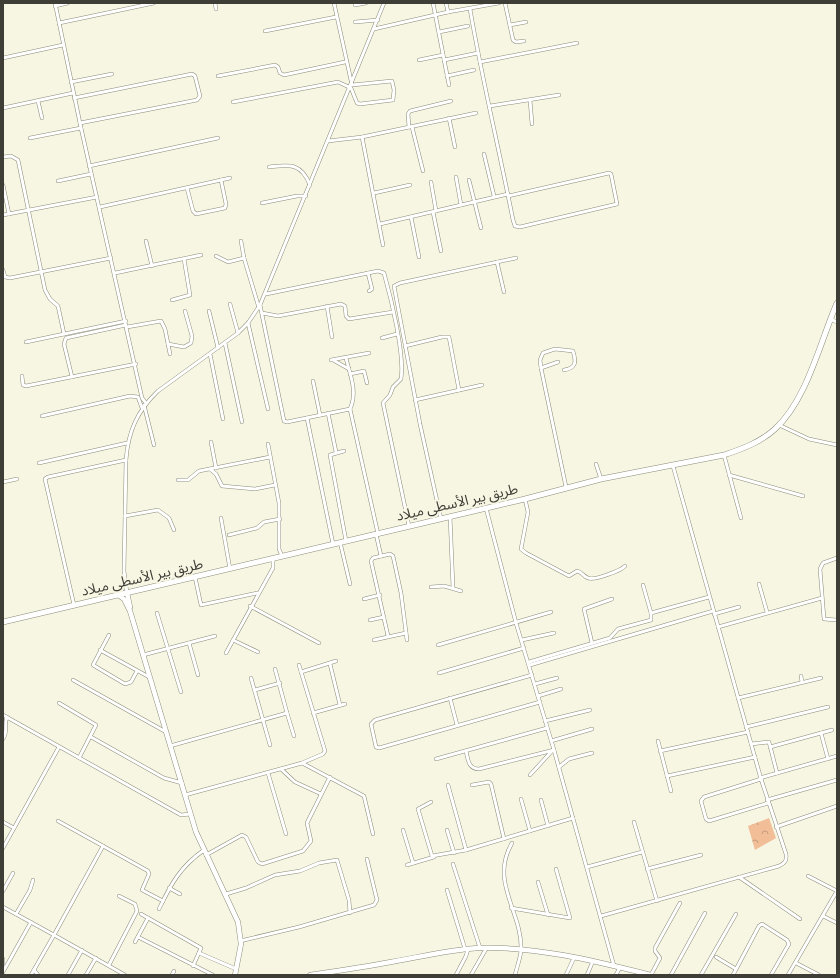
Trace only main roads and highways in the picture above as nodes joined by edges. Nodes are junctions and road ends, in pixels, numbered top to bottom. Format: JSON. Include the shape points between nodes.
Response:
{"nodes":[{"id":1,"x":837,"y":304,"type":"edge"},
{"id":2,"x":127,"y":593,"type":"junction"},
{"id":3,"x":118,"y":595,"type":"junction"},
{"id":4,"x":130,"y":611,"type":"junction"},
{"id":5,"x":3,"y":622,"type":"edge"},
{"id":6,"x":235,"y":975,"type":"edge"},
{"id":7,"x":310,"y":975,"type":"edge"},
{"id":8,"x":651,"y":975,"type":"edge"}],
"edges":[{"from":1,"to":2,"type":"main road","name":"طريق بير الأسطى ميلاد","via":[[801,392],[791,410],[779,425],[749,446],[724,455],[600,479]]},
{"from":2,"to":3,"type":"main road","name":"طريق بير الأسطى ميلاد"},
{"from":2,"to":4,"type":"main road"},
{"from":3,"to":4,"type":"main road","via":[[124,599]]},
{"from":3,"to":5,"type":"main road","name":"طريق بير الأسطى ميلاد"},
{"from":4,"to":6,"type":"main road","via":[[190,814],[238,922],[240,941]]},
{"from":7,"to":8,"type":"main road","via":[[480,948],[574,958]]}]}
